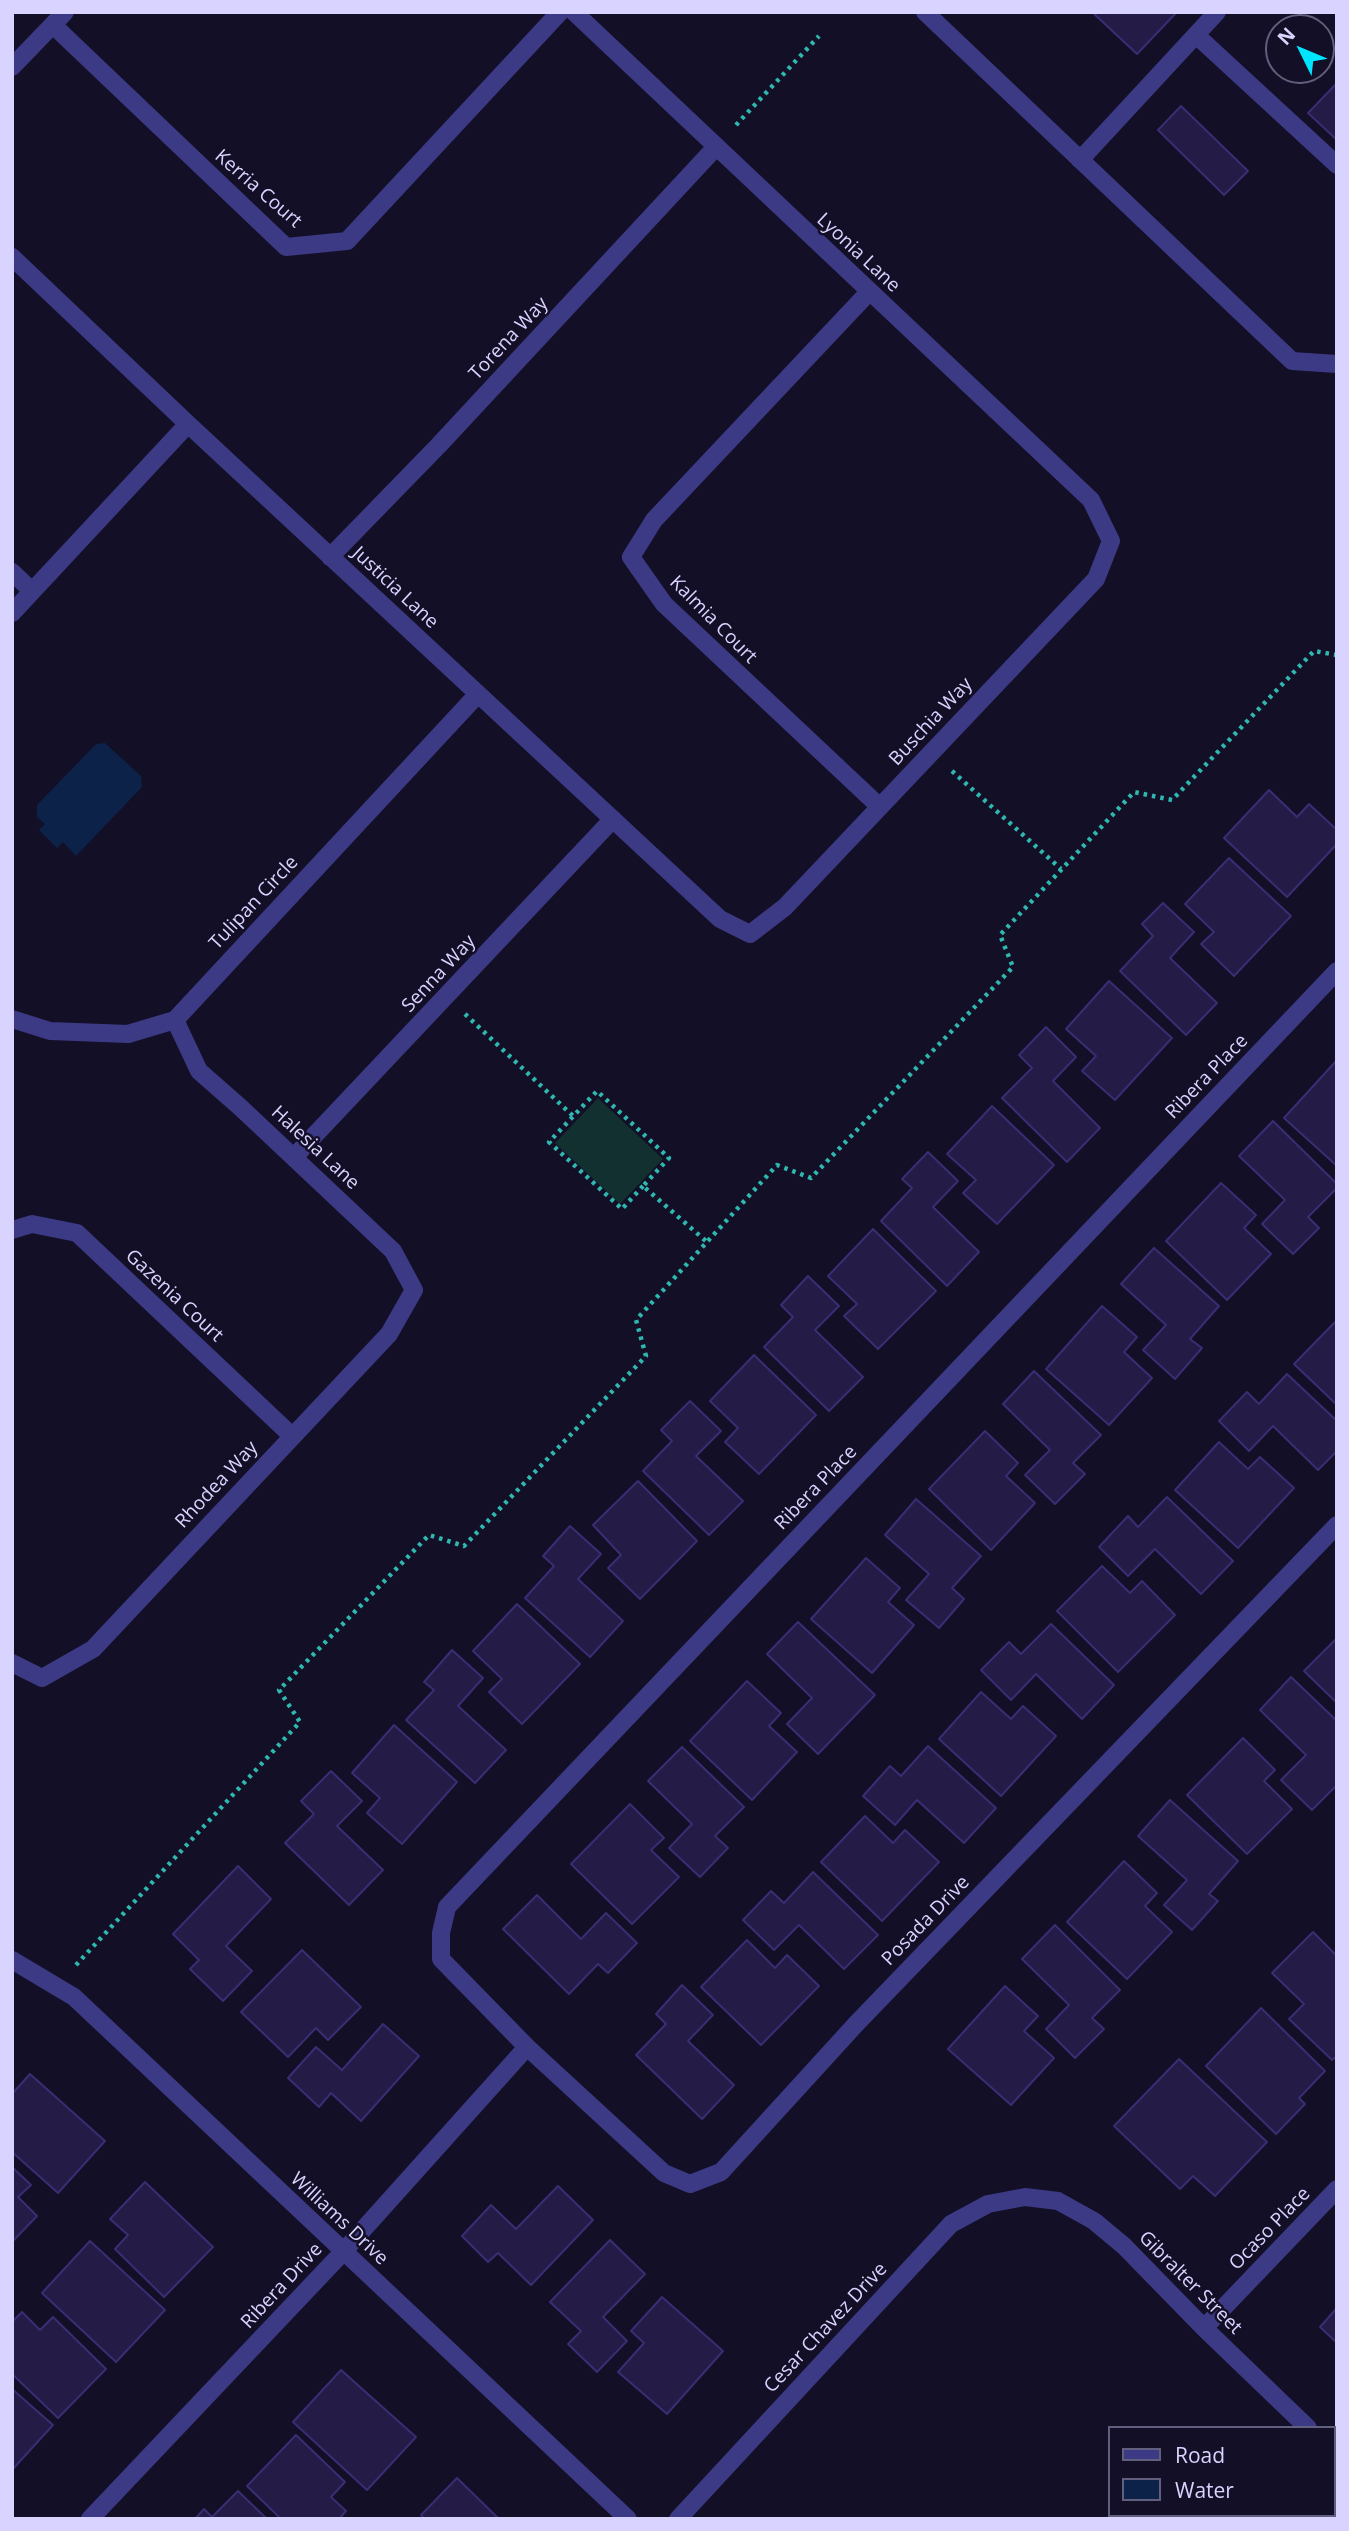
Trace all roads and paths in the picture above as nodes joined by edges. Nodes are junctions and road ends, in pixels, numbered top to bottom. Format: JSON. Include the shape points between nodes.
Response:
{"nodes":[{"id":1,"x":560,"y":12,"type":"edge"},
{"id":2,"x":574,"y":12,"type":"edge"},
{"id":3,"x":925,"y":12,"type":"edge"},
{"id":4,"x":1217,"y":12,"type":"edge"},
{"id":5,"x":59,"y":19,"type":"edge"},
{"id":6,"x":1196,"y":35,"type":"junction"},
{"id":7,"x":819,"y":36,"type":"dead end"},
{"id":8,"x":12,"y":67,"type":"edge"},
{"id":9,"x":716,"y":147,"type":"junction"},
{"id":10,"x":1080,"y":160,"type":"junction"},
{"id":11,"x":1337,"y":165,"type":"edge"},
{"id":12,"x":12,"y":257,"type":"edge"},
{"id":13,"x":869,"y":292,"type":"junction"},
{"id":14,"x":1337,"y":364,"type":"edge"},
{"id":15,"x":188,"y":424,"type":"junction"},
{"id":16,"x":1106,"y":530,"type":"joint"},
{"id":17,"x":330,"y":557,"type":"junction"},
{"id":18,"x":12,"y":572,"type":"edge"},
{"id":19,"x":32,"y":591,"type":"junction"},
{"id":20,"x":12,"y":613,"type":"edge"},
{"id":21,"x":1337,"y":655,"type":"edge"},
{"id":22,"x":478,"y":694,"type":"junction"},
{"id":23,"x":931,"y":752,"type":"junction"},
{"id":24,"x":880,"y":807,"type":"junction"},
{"id":25,"x":613,"y":819,"type":"junction"},
{"id":26,"x":1061,"y":869,"type":"junction"},
{"id":27,"x":757,"y":929,"type":"joint"},
{"id":28,"x":1337,"y":971,"type":"edge"},
{"id":29,"x":446,"y":997,"type":"junction"},
{"id":30,"x":12,"y":1019,"type":"edge"},
{"id":31,"x":175,"y":1020,"type":"junction"},
{"id":32,"x":573,"y":1116,"type":"junction"},
{"id":33,"x":294,"y":1157,"type":"junction"},
{"id":34,"x":643,"y":1186,"type":"junction"},
{"id":35,"x":12,"y":1230,"type":"edge"},
{"id":36,"x":707,"y":1242,"type":"junction"},
{"id":37,"x":403,"y":1310,"type":"joint"},
{"id":38,"x":291,"y":1436,"type":"junction"},
{"id":39,"x":1337,"y":1525,"type":"edge"},
{"id":40,"x":12,"y":1663,"type":"edge"},
{"id":41,"x":12,"y":1960,"type":"edge"},
{"id":42,"x":56,"y":1986,"type":"junction"},
{"id":43,"x":527,"y":2047,"type":"junction"},
{"id":44,"x":1337,"y":2189,"type":"edge"},
{"id":45,"x":1025,"y":2197,"type":"joint"},
{"id":46,"x":343,"y":2252,"type":"junction"},
{"id":47,"x":1204,"y":2329,"type":"junction"},
{"id":48,"x":1306,"y":2426,"type":"edge"},
{"id":49,"x":90,"y":2519,"type":"edge"},
{"id":50,"x":628,"y":2519,"type":"edge"},
{"id":51,"x":677,"y":2519,"type":"edge"}],
"edges":[{"from":1,"to":5,"type":"street","name":"Kerria Court","via":[[347,241],[286,247]]},
{"from":2,"to":9,"type":"street","name":"Lyonia Lane"},
{"from":3,"to":10,"type":"street"},
{"from":4,"to":6,"type":"street"},
{"from":5,"to":8,"type":"street"},
{"from":6,"to":10,"type":"street"},
{"from":6,"to":11,"type":"street"},
{"from":7,"to":9,"type":"path"},
{"from":9,"to":13,"type":"street","name":"Lyonia Lane"},
{"from":9,"to":17,"type":"street","name":"Torena Way"},
{"from":10,"to":14,"type":"street","via":[[1292,361]]},
{"from":12,"to":15,"type":"street","name":"Justicia Lane"},
{"from":13,"to":16,"type":"street","name":"Lyonia Lane","via":[[1091,500]]},
{"from":13,"to":24,"type":"street","name":"Kalmia Court","via":[[654,520],[631,557],[664,604]]},
{"from":15,"to":17,"type":"street","name":"Justicia Lane"},
{"from":15,"to":19,"type":"street"},
{"from":16,"to":23,"type":"street","name":"Buschia Way","via":[[1111,541],[1096,579]]},
{"from":17,"to":22,"type":"street","name":"Justicia Lane"},
{"from":18,"to":19,"type":"street"},
{"from":19,"to":20,"type":"street"},
{"from":21,"to":26,"type":"path","via":[[1314,651],[1172,800],[1134,792]]},
{"from":22,"to":25,"type":"street","name":"Justicia Lane"},
{"from":22,"to":31,"type":"street","name":"Tulipan Circle"},
{"from":23,"to":24,"type":"street","name":"Buschia Way"},
{"from":23,"to":26,"type":"path"},
{"from":24,"to":27,"type":"street","name":"Buschia Way"},
{"from":25,"to":27,"type":"street","name":"Justicia Lane","via":[[720,919],[750,934]]},
{"from":25,"to":29,"type":"street","name":"Senna Way"},
{"from":26,"to":36,"type":"path","via":[[1000,935],[1013,967],[811,1178],[777,1165]]},
{"from":28,"to":43,"type":"street","name":"Ribera Place","via":[[447,1907],[441,1959]]},
{"from":29,"to":32,"type":"path"},
{"from":29,"to":33,"type":"street","name":"Senna Way"},
{"from":30,"to":31,"type":"street","via":[[50,1031],[128,1034]]},
{"from":31,"to":33,"type":"street","name":"Halesia Lane","via":[[199,1071]]},
{"from":32,"to":34,"type":"path","via":[[549,1142],[622,1209]]},
{"from":32,"to":34,"type":"path","via":[[597,1091],[669,1158]]},
{"from":33,"to":37,"type":"street","name":"Halesia Lane","via":[[393,1251],[414,1290]]},
{"from":34,"to":36,"type":"path"},
{"from":35,"to":38,"type":"street","name":"Gazenia Court","via":[[32,1224],[77,1233]]},
{"from":36,"to":42,"type":"path","via":[[636,1320],[646,1356],[464,1546],[429,1535],[279,1689],[300,1722]]},
{"from":37,"to":38,"type":"street","name":"Rhodea Way","via":[[389,1334]]},
{"from":38,"to":40,"type":"street","name":"Rhodea Way","via":[[93,1649],[42,1678]]},
{"from":39,"to":43,"type":"street","name":"Posada Drive","via":[[856,2024],[721,2172],[690,2183],[664,2173]]},
{"from":41,"to":42,"type":"street","name":"Williams Drive"},
{"from":42,"to":46,"type":"street","name":"Williams Drive","via":[[74,1997]]},
{"from":43,"to":46,"type":"street","name":"Ribera Drive"},
{"from":44,"to":47,"type":"street","name":"Ocaso Place"},
{"from":45,"to":47,"type":"street","name":"Gibralter Street","via":[[1058,2201],[1094,2221]]},
{"from":45,"to":51,"type":"street","name":"Cesar Chavez Drive","via":[[988,2204],[951,2224]]},
{"from":46,"to":49,"type":"street","name":"Ribera Drive"},
{"from":46,"to":50,"type":"street","name":"Williams Drive"},
{"from":47,"to":48,"type":"street","name":"Gibralter Street"}]}
